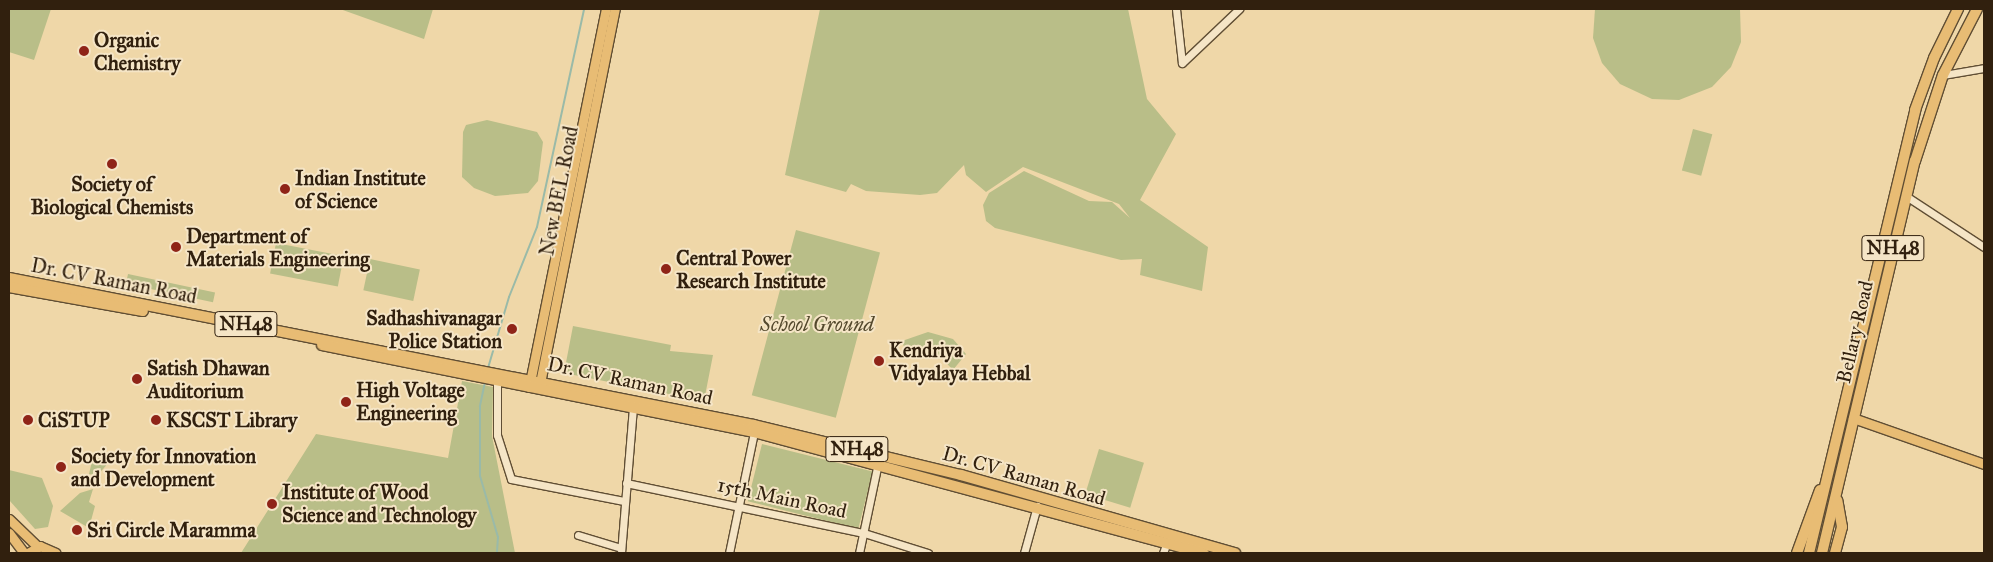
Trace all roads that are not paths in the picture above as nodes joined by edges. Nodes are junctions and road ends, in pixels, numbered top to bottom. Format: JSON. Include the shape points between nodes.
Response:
{"nodes":[{"id":1,"x":606,"y":9,"type":"edge"},
{"id":2,"x":615,"y":9,"type":"edge"},
{"id":3,"x":1176,"y":9,"type":"edge"},
{"id":4,"x":1239,"y":9,"type":"edge"},
{"id":5,"x":1958,"y":9,"type":"edge"},
{"id":6,"x":1977,"y":9,"type":"edge"},
{"id":7,"x":1984,"y":68,"type":"edge"},
{"id":8,"x":1943,"y":75,"type":"junction"},
{"id":9,"x":1906,"y":196,"type":"junction"},
{"id":10,"x":1984,"y":247,"type":"edge"},
{"id":11,"x":9,"y":278,"type":"edge"},
{"id":12,"x":9,"y":287,"type":"edge"},
{"id":13,"x":489,"y":375,"type":"junction"},
{"id":14,"x":534,"y":383,"type":"junction"},
{"id":15,"x":633,"y":412,"type":"junction"},
{"id":16,"x":1853,"y":418,"type":"junction"},
{"id":17,"x":754,"y":432,"type":"junction"},
{"id":18,"x":878,"y":463,"type":"junction"},
{"id":19,"x":1984,"y":464,"type":"edge"},
{"id":20,"x":1826,"y":480,"type":"junction"},
{"id":21,"x":626,"y":483,"type":"junction"},
{"id":22,"x":1836,"y":497,"type":"junction"},
{"id":23,"x":624,"y":501,"type":"junction"},
{"id":24,"x":738,"y":504,"type":"junction"},
{"id":25,"x":1037,"y":506,"type":"junction"},
{"id":26,"x":9,"y":519,"type":"edge"},
{"id":27,"x":9,"y":533,"type":"edge"},
{"id":28,"x":864,"y":533,"type":"junction"},
{"id":29,"x":578,"y":535,"type":"dead end"},
{"id":30,"x":1167,"y":542,"type":"junction"},
{"id":31,"x":37,"y":546,"type":"junction"},
{"id":32,"x":621,"y":550,"type":"edge"},
{"id":33,"x":24,"y":553,"type":"edge"},
{"id":34,"x":28,"y":553,"type":"edge"},
{"id":35,"x":56,"y":553,"type":"edge"},
{"id":36,"x":729,"y":553,"type":"edge"},
{"id":37,"x":859,"y":553,"type":"edge"},
{"id":38,"x":928,"y":553,"type":"edge"},
{"id":39,"x":1024,"y":553,"type":"edge"},
{"id":40,"x":1163,"y":553,"type":"edge"},
{"id":41,"x":1204,"y":553,"type":"edge"},
{"id":42,"x":1235,"y":553,"type":"edge"},
{"id":43,"x":1797,"y":553,"type":"edge"},
{"id":44,"x":1809,"y":553,"type":"edge"},
{"id":45,"x":1822,"y":553,"type":"edge"},
{"id":46,"x":1835,"y":553,"type":"edge"}],
"edges":[{"from":1,"to":14,"type":"main road","name":"New BEL Road"},
{"from":2,"to":14,"type":"main road","name":"New BEL Road"},
{"from":3,"to":4,"type":"street","via":[[1182,62]]},
{"from":5,"to":20,"type":"highway","name":"Bellary Road","number":"NH48","via":[[1934,58],[1915,110]]},
{"from":6,"to":8,"type":"highway","name":"Bellary Road","number":"NH48"},
{"from":7,"to":8,"type":"street"},
{"from":8,"to":9,"type":"highway","name":"Bellary Road","number":"NH48"},
{"from":9,"to":10,"type":"street"},
{"from":9,"to":16,"type":"highway","name":"Bellary Road","number":"NH48"},
{"from":11,"to":13,"type":"highway","name":"Dr. CV Raman Road","number":"NH48"},
{"from":12,"to":13,"type":"highway","name":"Dr. CV Raman Road","number":"NH48"},
{"from":13,"to":14,"type":"highway","name":"Dr. CV Raman Road","number":"NH48"},
{"from":13,"to":23,"type":"street","via":[[497,435],[511,479]]},
{"from":14,"to":15,"type":"highway","name":"Dr. CV Raman Road","number":"NH48"},
{"from":14,"to":42,"type":"highway","name":"Dr. CV Raman Road","number":"NH48","via":[[868,451]]},
{"from":15,"to":17,"type":"highway","name":"Dr. CV Raman Road","number":"NH48"},
{"from":15,"to":21,"type":"street"},
{"from":16,"to":19,"type":"main road"},
{"from":16,"to":22,"type":"highway","name":"Bellary Road","number":"NH48"},
{"from":17,"to":18,"type":"highway","name":"Dr. CV Raman Road","number":"NH48"},
{"from":17,"to":24,"type":"street"},
{"from":18,"to":25,"type":"highway","name":"Dr. CV Raman Road","number":"NH48"},
{"from":18,"to":28,"type":"street"},
{"from":20,"to":43,"type":"highway","number":"NH48","via":[[1810,507]]},
{"from":20,"to":44,"type":"highway","name":"Bellary Road"},
{"from":21,"to":23,"type":"street"},
{"from":21,"to":24,"type":"street","name":"15th Main Road"},
{"from":22,"to":45,"type":"highway","name":"Bellary Road"},
{"from":22,"to":46,"type":"highway","number":"NH48","via":[[1842,527]]},
{"from":23,"to":32,"type":"street"},
{"from":24,"to":28,"type":"street","name":"15th Main Road"},
{"from":24,"to":36,"type":"street"},
{"from":25,"to":30,"type":"highway","name":"Dr. CV Raman Road","number":"NH48"},
{"from":25,"to":39,"type":"street"},
{"from":26,"to":31,"type":"main road"},
{"from":27,"to":33,"type":"main road"},
{"from":28,"to":37,"type":"street"},
{"from":28,"to":38,"type":"street","name":"15th Main Road"},
{"from":29,"to":32,"type":"street"},
{"from":30,"to":40,"type":"street"},
{"from":30,"to":41,"type":"highway","name":"Dr. CV Raman Road","number":"NH48"},
{"from":31,"to":34,"type":"main road"},
{"from":31,"to":35,"type":"main road"}]}
